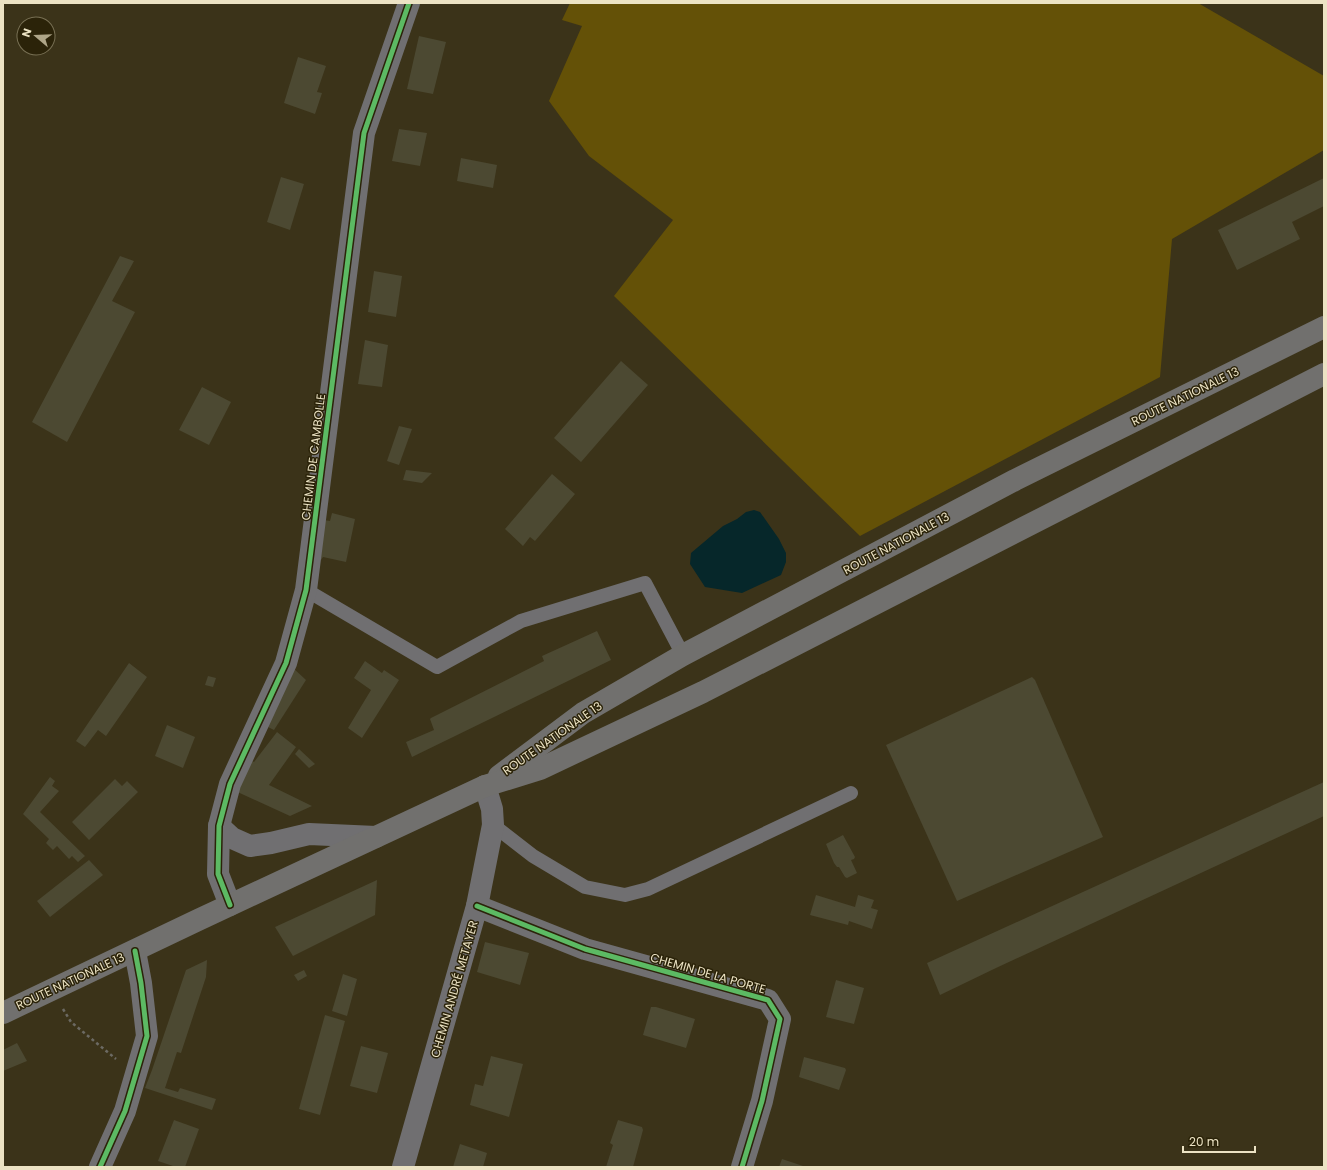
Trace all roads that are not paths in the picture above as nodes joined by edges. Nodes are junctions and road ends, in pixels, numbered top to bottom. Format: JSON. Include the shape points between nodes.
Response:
{"nodes":[{"id":1,"x":409,"y":3,"type":"edge"},
{"id":2,"x":1324,"y":327,"type":"edge"},
{"id":3,"x":1324,"y":374,"type":"edge"},
{"id":4,"x":306,"y":590,"type":"junction"},
{"id":5,"x":684,"y":655,"type":"junction"},
{"id":6,"x":485,"y":786,"type":"junction"},
{"id":7,"x":851,"y":793,"type":"dead end"},
{"id":8,"x":493,"y":825,"type":"junction"},
{"id":9,"x":219,"y":826,"type":"junction"},
{"id":10,"x":376,"y":837,"type":"junction"},
{"id":11,"x":230,"y":905,"type":"junction"},
{"id":12,"x":477,"y":906,"type":"junction"},
{"id":13,"x":135,"y":951,"type":"junction"},
{"id":14,"x":3,"y":1013,"type":"edge"},
{"id":15,"x":100,"y":1167,"type":"edge"},
{"id":16,"x":403,"y":1167,"type":"edge"},
{"id":17,"x":742,"y":1167,"type":"edge"}],
"edges":[{"from":1,"to":4,"type":"street","name":"CHEMIN DE CAMBOLLE","via":[[364,133]]},
{"from":2,"to":5,"type":"main road","name":"ROUTE NATIONALE 13","via":[[1015,480]]},
{"from":3,"to":6,"type":"main road","name":"ROUTE NATIONALE 13","via":[[703,692],[540,769]]},
{"from":4,"to":5,"type":"lane","via":[[437,667],[521,621],[645,583]]},
{"from":4,"to":9,"type":"street","name":"CHEMIN DE CAMBOLLE","via":[[286,663],[230,784]]},
{"from":5,"to":6,"type":"main road","name":"ROUTE NATIONALE 13","via":[[583,713]]},
{"from":6,"to":8,"type":"street","name":"CHEMIN ANDRÉ METAYER","via":[[492,809]]},
{"from":6,"to":10,"type":"main road","name":"ROUTE NATIONALE 13"},
{"from":7,"to":8,"type":"lane","via":[[648,889],[625,895],[585,887],[533,856]]},
{"from":8,"to":12,"type":"street","name":"CHEMIN ANDRÉ METAYER"},
{"from":9,"to":10,"type":"street","via":[[232,838],[250,846],[309,834]]},
{"from":9,"to":11,"type":"street","name":"CHEMIN DE CAMBOLLE","via":[[218,874]]},
{"from":10,"to":11,"type":"main road","name":"ROUTE NATIONALE 13"},
{"from":11,"to":13,"type":"main road","name":"ROUTE NATIONALE 13"},
{"from":12,"to":16,"type":"street","name":"CHEMIN ANDRÉ METAYER"},
{"from":12,"to":17,"type":"street","name":"CHEMIN DE LA PORTE","via":[[585,949],[768,1000],[780,1019],[762,1101]]},
{"from":13,"to":14,"type":"main road","name":"ROUTE NATIONALE 13"},
{"from":13,"to":15,"type":"street","via":[[147,1036],[125,1110]]}]}
